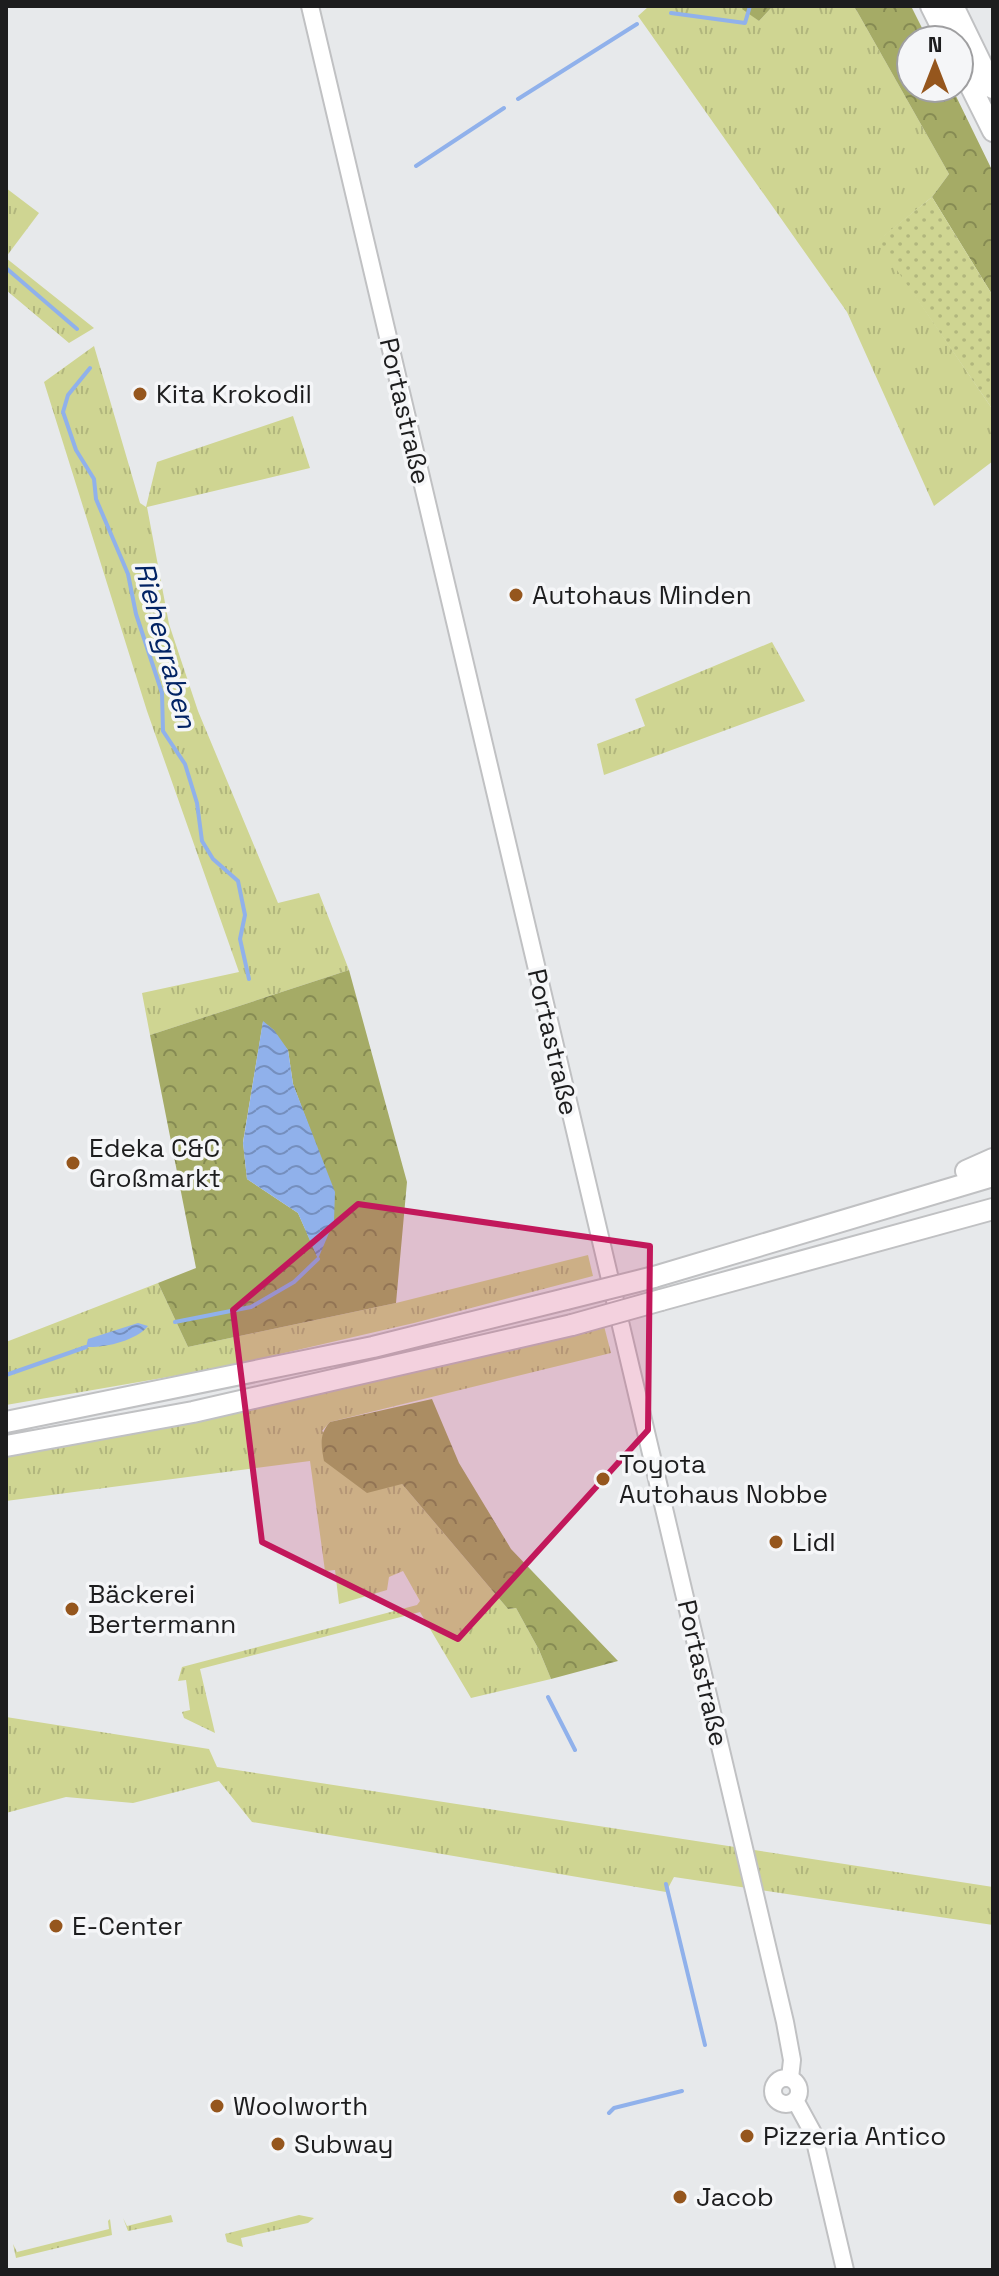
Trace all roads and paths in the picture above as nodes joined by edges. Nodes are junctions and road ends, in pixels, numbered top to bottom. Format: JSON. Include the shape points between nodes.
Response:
{"nodes":[{"id":1,"x":310,"y":6,"type":"edge"},
{"id":2,"x":931,"y":6,"type":"edge"},
{"id":3,"x":953,"y":6,"type":"edge"},
{"id":4,"x":940,"y":24,"type":"edge"},
{"id":5,"x":993,"y":88,"type":"edge"},
{"id":6,"x":975,"y":95,"type":"edge"},
{"id":7,"x":993,"y":131,"type":"edge"},
{"id":8,"x":993,"y":1160,"type":"edge"},
{"id":9,"x":993,"y":1176,"type":"edge"},
{"id":10,"x":981,"y":1196,"type":"edge"},
{"id":11,"x":6,"y":1422,"type":"edge"},
{"id":12,"x":6,"y":1446,"type":"edge"},
{"id":13,"x":845,"y":2270,"type":"edge"}],
"edges":[{"from":1,"to":13,"type":"main road","name":"Portastraße","via":[[785,2022],[790,2078],[777,2081],[773,2095],[783,2103],[795,2100],[813,2133]]},
{"from":2,"to":4,"type":"highway"},
{"from":3,"to":5,"type":"highway"},
{"from":6,"to":7,"type":"highway"},
{"from":8,"to":10,"type":"highway"},
{"from":9,"to":10,"type":"highway"},
{"from":10,"to":11,"type":"highway","bridge":true,"via":[[850,1209],[777,1240],[654,1277],[373,1347]]},
{"from":10,"to":12,"type":"highway","bridge":true,"via":[[839,1250],[572,1325],[193,1412]]}]}
